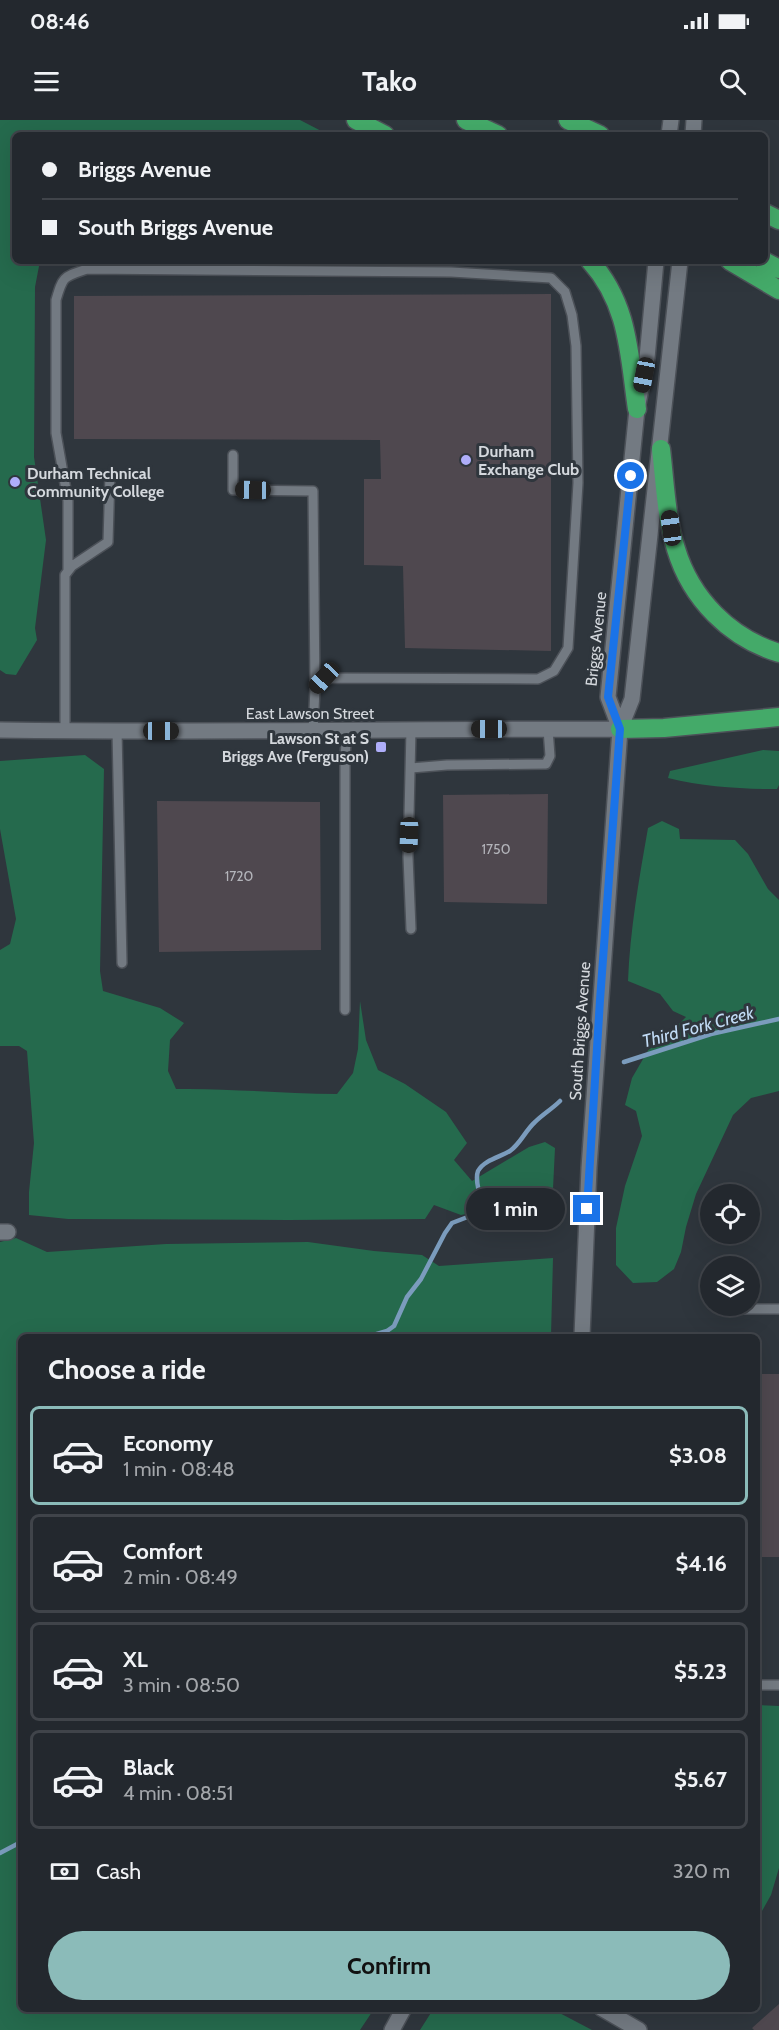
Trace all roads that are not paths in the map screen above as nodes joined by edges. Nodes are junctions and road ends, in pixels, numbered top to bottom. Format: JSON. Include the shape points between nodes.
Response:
{"nodes":[{"id":1,"x":356,"y":120,"type":"edge"},
{"id":2,"x":466,"y":120,"type":"edge"},
{"id":3,"x":568,"y":120,"type":"edge"},
{"id":4,"x":379,"y":132,"type":"edge"},
{"id":5,"x":492,"y":132,"type":"edge"},
{"id":6,"x":594,"y":132,"type":"edge"},
{"id":7,"x":592,"y":264,"type":"edge"},
{"id":8,"x":656,"y":264,"type":"edge"},
{"id":9,"x":735,"y":264,"type":"edge"},
{"id":10,"x":679,"y":267,"type":"edge"},
{"id":11,"x":779,"y":291,"type":"edge"},
{"id":12,"x":637,"y":409,"type":"junction"},
{"id":13,"x":661,"y":449,"type":"junction"},
{"id":14,"x":233,"y":455,"type":"dead end"},
{"id":15,"x":110,"y":474,"type":"dead end"},
{"id":16,"x":68,"y":571,"type":"junction"},
{"id":17,"x":779,"y":653,"type":"edge"},
{"id":18,"x":315,"y":688,"type":"junction"},
{"id":19,"x":779,"y":717,"type":"edge"},
{"id":20,"x":548,"y":729,"type":"junction"},
{"id":21,"x":620,"y":729,"type":"junction"},
{"id":22,"x":0,"y":730,"type":"edge"},
{"id":23,"x":411,"y":730,"type":"junction"},
{"id":24,"x":64,"y":731,"type":"junction"},
{"id":25,"x":117,"y":731,"type":"junction"},
{"id":26,"x":313,"y":731,"type":"junction"},
{"id":27,"x":347,"y":731,"type":"junction"},
{"id":28,"x":411,"y":768,"type":"junction"},
{"id":29,"x":411,"y":929,"type":"dead end"},
{"id":30,"x":122,"y":963,"type":"dead end"},
{"id":31,"x":345,"y":1010,"type":"dead end"},
{"id":32,"x":760,"y":1309,"type":"edge"},
{"id":33,"x":779,"y":1309,"type":"edge"},
{"id":34,"x":582,"y":1334,"type":"edge"},
{"id":35,"x":760,"y":1685,"type":"edge"},
{"id":36,"x":779,"y":1685,"type":"edge"},
{"id":37,"x":402,"y":2012,"type":"edge"},
{"id":38,"x":608,"y":2012,"type":"edge"},
{"id":39,"x":392,"y":2030,"type":"edge"},
{"id":40,"x":639,"y":2030,"type":"edge"}],
"edges":[{"from":1,"to":4,"type":"highway"},
{"from":2,"to":5,"type":"highway"},
{"from":3,"to":6,"type":"highway"},
{"from":7,"to":12,"type":"highway","via":[[609,286],[622,315]]},
{"from":8,"to":12,"type":"street","name":"Briggs Avenue","via":[[647,358]]},
{"from":9,"to":11,"type":"highway"},
{"from":10,"to":13,"type":"street"},
{"from":12,"to":21,"type":"street","name":"Briggs Avenue","via":[[608,697]]},
{"from":13,"to":17,"type":"highway","via":[[671,528],[690,583],[724,623],[754,643]]},
{"from":13,"to":21,"type":"street","via":[[632,699]]},
{"from":14,"to":18,"type":"lane","via":[[233,490],[313,491]]},
{"from":15,"to":16,"type":"lane","via":[[108,542]]},
{"from":16,"to":18,"type":"lane","via":[[68,501],[56,433],[56,300],[67,276],[87,269],[451,272],[551,278],[565,292],[576,346],[578,483],[568,648],[554,671],[538,679],[337,677],[324,678]]},
{"from":16,"to":24,"type":"lane"},
{"from":18,"to":26,"type":"lane"},
{"from":19,"to":21,"type":"highway"},
{"from":20,"to":21,"type":"street","name":"East Lawson Street"},
{"from":20,"to":23,"type":"street","name":"East Lawson Street"},
{"from":20,"to":28,"type":"lane","via":[[546,764]]},
{"from":21,"to":34,"type":"street","name":"South Briggs Avenue","via":[[589,1168]]},
{"from":22,"to":24,"type":"street","name":"East Lawson Street"},
{"from":23,"to":27,"type":"street","name":"East Lawson Street"},
{"from":23,"to":28,"type":"lane"},
{"from":24,"to":25,"type":"street","name":"East Lawson Street"},
{"from":25,"to":26,"type":"street","name":"East Lawson Street"},
{"from":25,"to":30,"type":"lane"},
{"from":26,"to":27,"type":"street","name":"East Lawson Street"},
{"from":27,"to":31,"type":"lane"},
{"from":28,"to":29,"type":"lane"},
{"from":32,"to":33,"type":"lane"},
{"from":35,"to":36,"type":"lane"},
{"from":37,"to":39,"type":"street"},
{"from":38,"to":40,"type":"street"}]}
